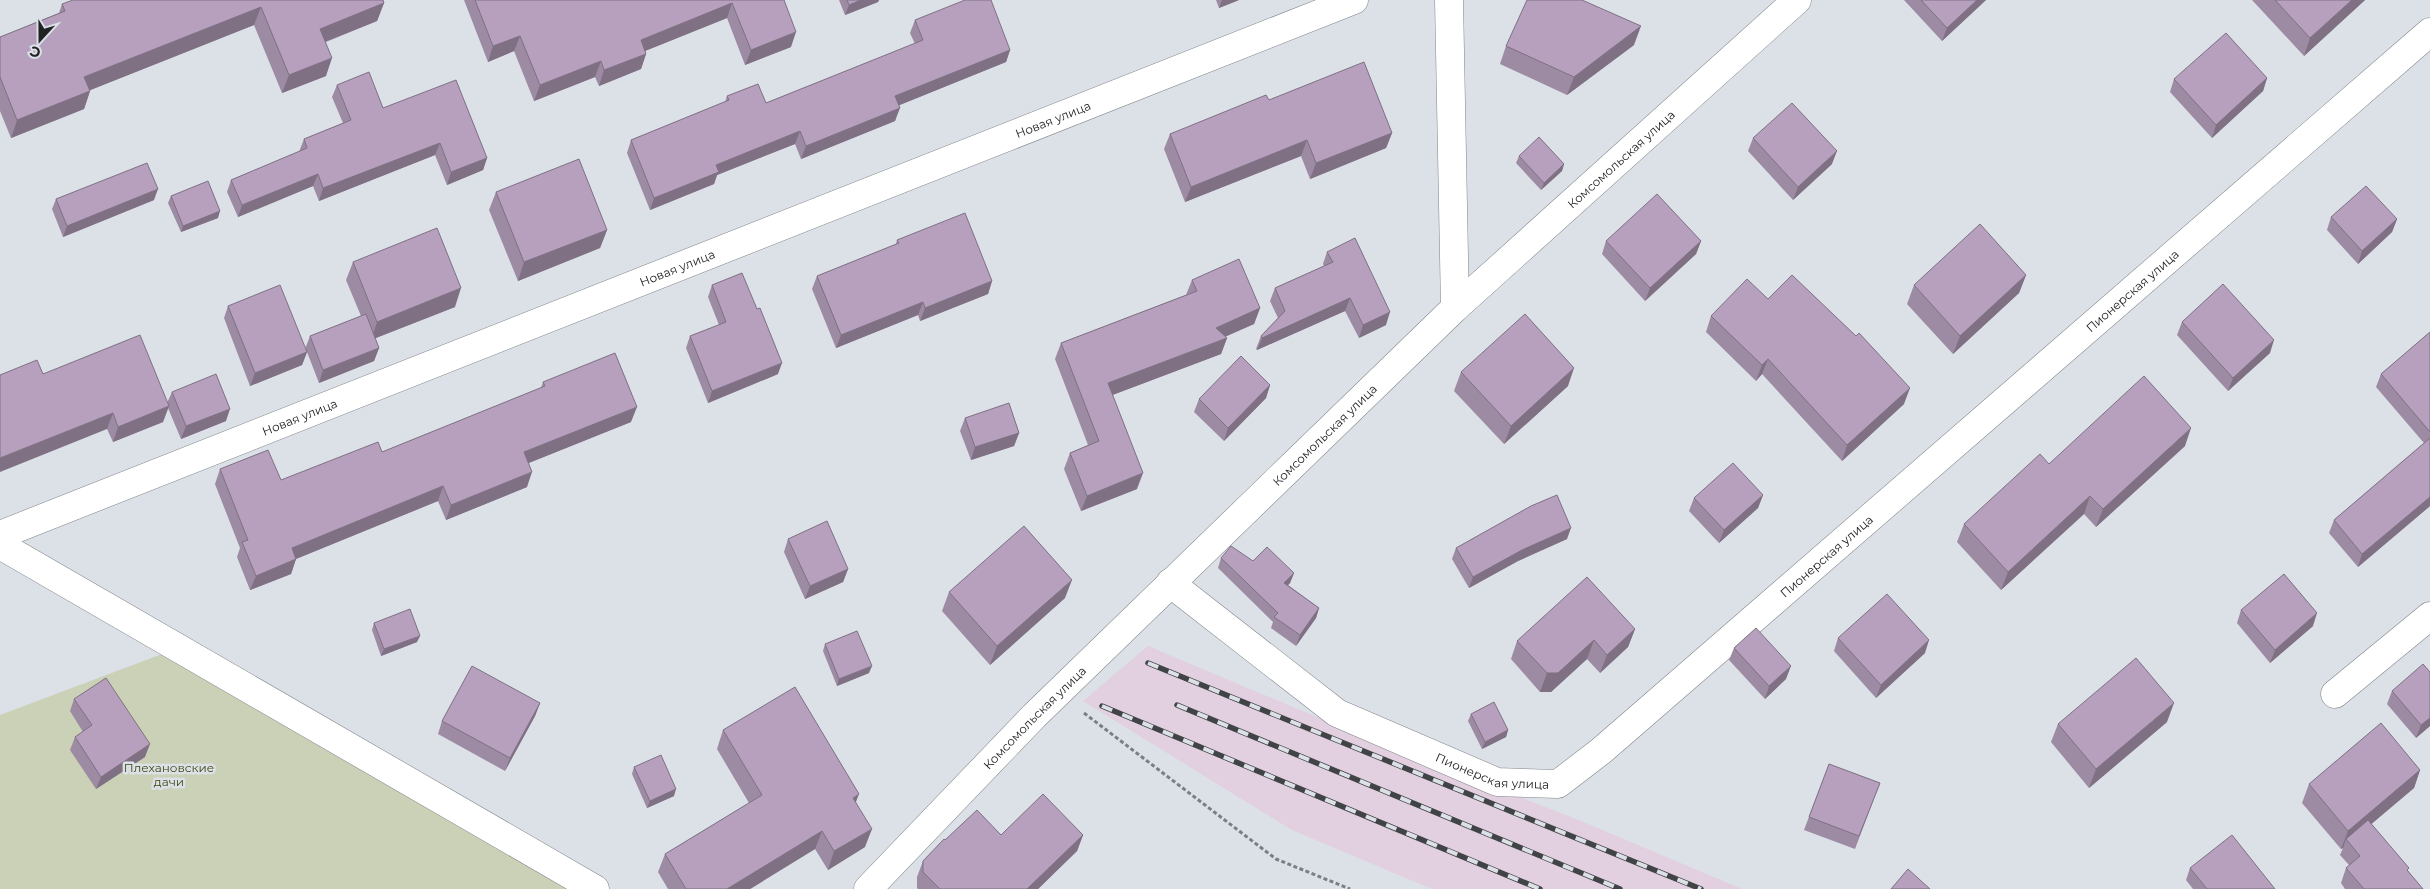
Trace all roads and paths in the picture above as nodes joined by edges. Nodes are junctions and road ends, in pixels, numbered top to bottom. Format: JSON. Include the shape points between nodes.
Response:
{"nodes":[{"id":1,"x":1354,"y":0,"type":"edge"},
{"id":2,"x":1449,"y":0,"type":"edge"},
{"id":3,"x":1797,"y":0,"type":"edge"},
{"id":4,"x":2430,"y":32,"type":"edge"},
{"id":5,"x":1455,"y":308,"type":"junction"},
{"id":6,"x":0,"y":535,"type":"edge"},
{"id":7,"x":0,"y":545,"type":"edge"},
{"id":8,"x":1170,"y":583,"type":"junction"},
{"id":9,"x":2430,"y":616,"type":"edge"},
{"id":10,"x":1057,"y":693,"type":"junction"},
{"id":11,"x":2336,"y":694,"type":"dead end"},
{"id":12,"x":596,"y":889,"type":"edge"},
{"id":13,"x":868,"y":889,"type":"edge"},
{"id":14,"x":1350,"y":889,"type":"edge"}],
"edges":[{"from":1,"to":6,"type":"street","name":"Новая улица"},
{"from":2,"to":5,"type":"street"},
{"from":3,"to":5,"type":"street","name":"Комсомольская улица"},
{"from":4,"to":8,"type":"street","name":"Пионерская улица","via":[[1601,751],[1558,784],[1497,782],[1337,713]]},
{"from":5,"to":8,"type":"street","name":"Комсомольская улица"},
{"from":7,"to":12,"type":"street"},
{"from":8,"to":10,"type":"street","name":"Комсомольская улица"},
{"from":9,"to":11,"type":"street"},
{"from":10,"to":13,"type":"street","name":"Комсомольская улица"},
{"from":10,"to":14,"type":"path","via":[[1276,859]]}]}
